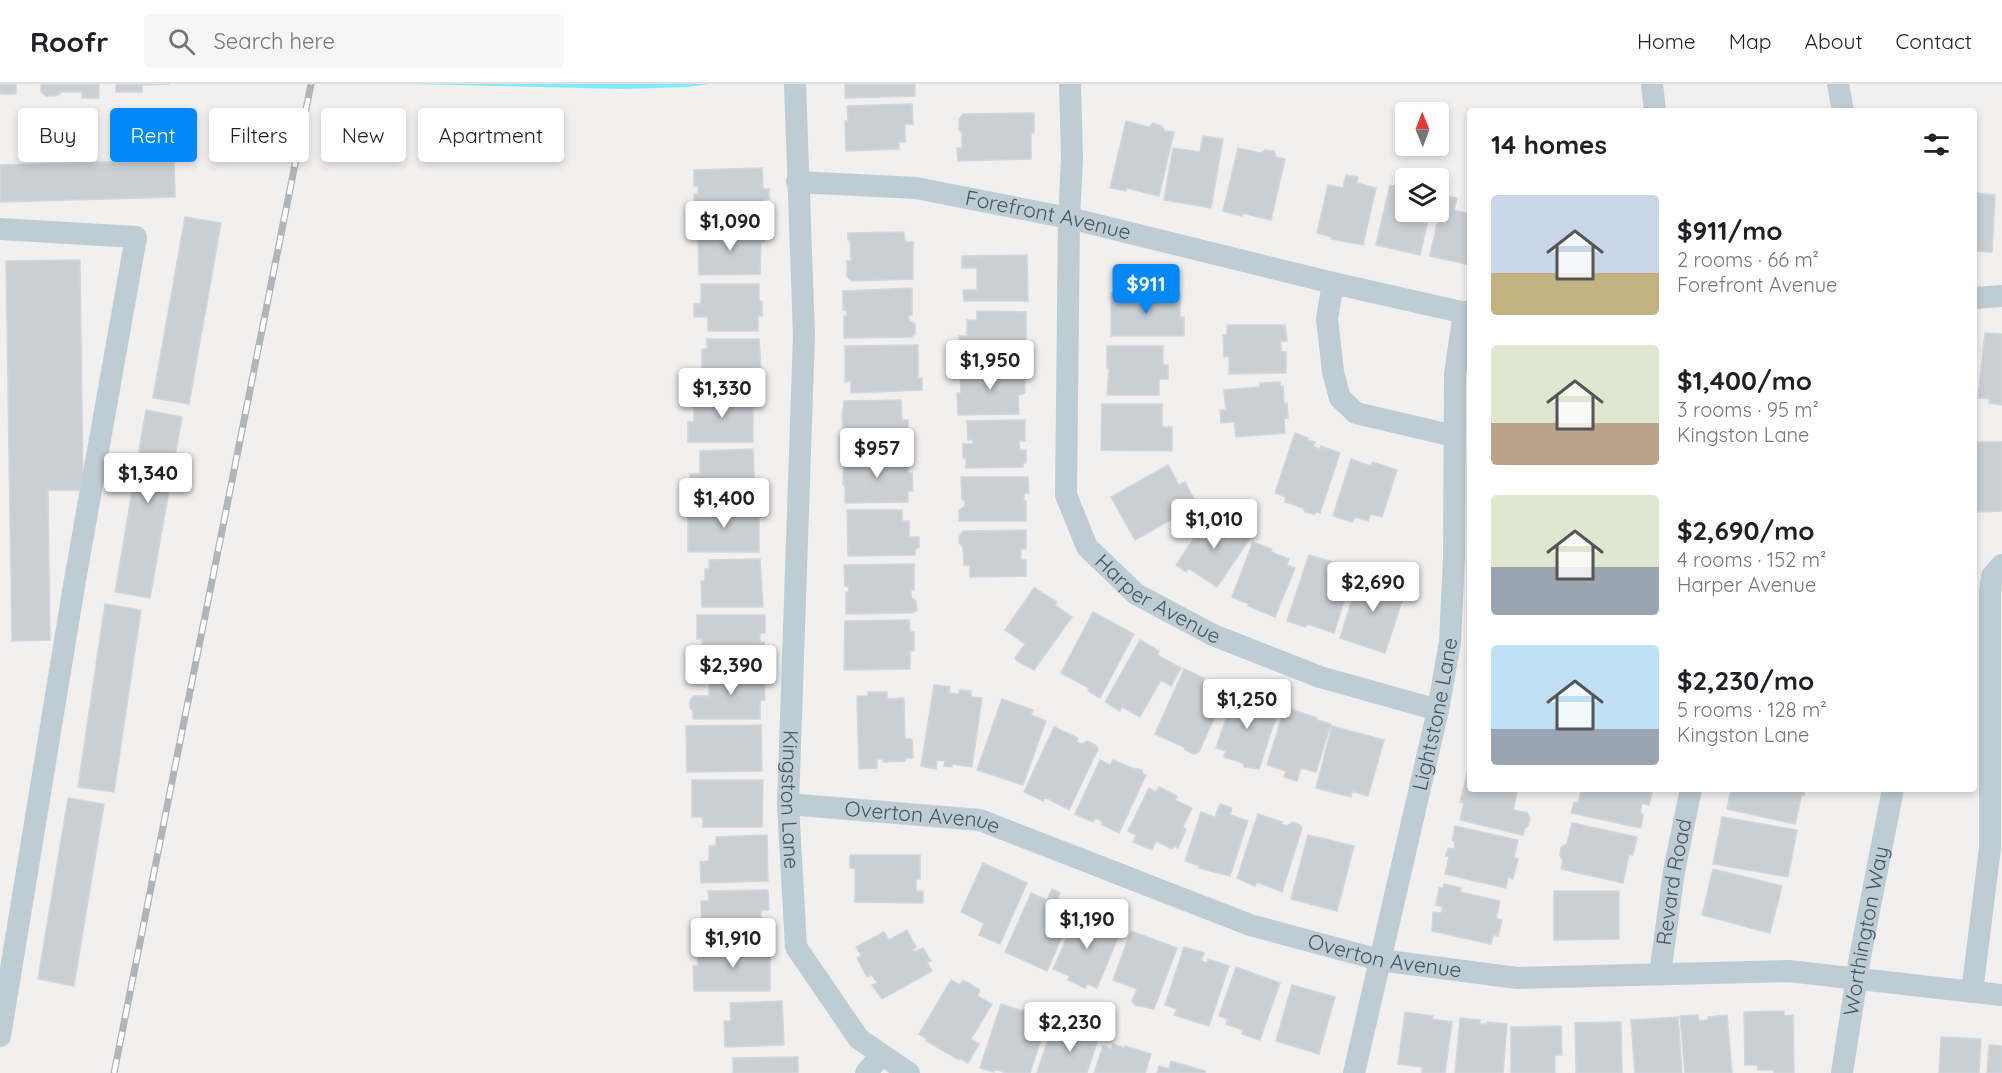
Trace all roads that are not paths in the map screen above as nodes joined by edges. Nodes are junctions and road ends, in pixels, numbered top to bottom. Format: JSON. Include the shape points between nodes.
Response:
{"nodes":[{"id":1,"x":795,"y":84,"type":"edge"},
{"id":2,"x":1070,"y":84,"type":"edge"},
{"id":3,"x":1652,"y":84,"type":"edge"},
{"id":4,"x":1838,"y":84,"type":"edge"},
{"id":5,"x":1655,"y":108,"type":"edge"},
{"id":6,"x":1842,"y":108,"type":"edge"},
{"id":7,"x":797,"y":182,"type":"junction"},
{"id":8,"x":1069,"y":218,"type":"junction"},
{"id":9,"x":0,"y":229,"type":"edge"},
{"id":10,"x":1333,"y":283,"type":"junction"},
{"id":11,"x":2002,"y":296,"type":"edge"},
{"id":12,"x":1977,"y":297,"type":"edge"},
{"id":13,"x":1467,"y":313,"type":"edge"},
{"id":14,"x":1454,"y":436,"type":"junction"},
{"id":15,"x":2001,"y":566,"type":"edge"},
{"id":16,"x":1438,"y":710,"type":"junction"},
{"id":17,"x":1690,"y":792,"type":"edge"},
{"id":18,"x":1892,"y":792,"type":"edge"},
{"id":19,"x":788,"y":804,"type":"junction"},
{"id":20,"x":1380,"y":960,"type":"junction"},
{"id":21,"x":1660,"y":974,"type":"junction"},
{"id":22,"x":1857,"y":978,"type":"junction"},
{"id":23,"x":1972,"y":992,"type":"junction"},
{"id":24,"x":2002,"y":995,"type":"edge"},
{"id":25,"x":0,"y":1036,"type":"edge"},
{"id":26,"x":881,"y":1055,"type":"junction"},
{"id":27,"x":866,"y":1073,"type":"edge"},
{"id":28,"x":909,"y":1073,"type":"edge"},
{"id":29,"x":1354,"y":1073,"type":"edge"},
{"id":30,"x":1842,"y":1073,"type":"edge"}],
"edges":[{"from":1,"to":7,"type":"street","name":"Kingston Lane"},
{"from":2,"to":8,"type":"street","name":"Harper Avenue"},
{"from":3,"to":5,"type":"street"},
{"from":4,"to":6,"type":"street"},
{"from":7,"to":8,"type":"street","name":"Forefront Avenue","via":[[916,188]]},
{"from":7,"to":19,"type":"street","name":"Kingston Lane","via":[[804,335]]},
{"from":8,"to":10,"type":"street","name":"Forefront Avenue"},
{"from":8,"to":16,"type":"street","name":"Harper Avenue","via":[[1066,495],[1087,547],[1136,594],[1213,635],[1320,677]]},
{"from":9,"to":25,"type":"street","via":[[136,237]]},
{"from":10,"to":13,"type":"street","name":"Forefront Avenue"},
{"from":10,"to":14,"type":"street","via":[[1327,319],[1340,398],[1356,413]]},
{"from":11,"to":12,"type":"street"},
{"from":13,"to":14,"type":"street","name":"Lightstone Lane","via":[[1455,374]]},
{"from":14,"to":16,"type":"street","name":"Lightstone Lane","via":[[1450,642]]},
{"from":15,"to":23,"type":"street","via":[[1992,576],[1990,591],[1990,848]]},
{"from":16,"to":20,"type":"street","name":"Lightstone Lane"},
{"from":17,"to":21,"type":"street","name":"Revard Road","via":[[1674,871]]},
{"from":18,"to":22,"type":"street","name":"Worthington Way"},
{"from":19,"to":20,"type":"street","name":"Overton Avenue","via":[[980,820],[1250,925]]},
{"from":19,"to":26,"type":"street","name":"Kingston Lane","via":[[796,947],[859,1039]]},
{"from":20,"to":21,"type":"street","name":"Overton Avenue","via":[[1517,978]]},
{"from":20,"to":29,"type":"street","name":"Lightstone Lane"},
{"from":21,"to":22,"type":"street","name":"Overton Avenue","via":[[1788,971]]},
{"from":22,"to":23,"type":"street","name":"Overton Avenue"},
{"from":22,"to":30,"type":"street","name":"Worthington Way"},
{"from":23,"to":24,"type":"street","name":"Overton Avenue"},
{"from":26,"to":27,"type":"street"},
{"from":26,"to":28,"type":"street","name":"Kingston Lane"}]}
